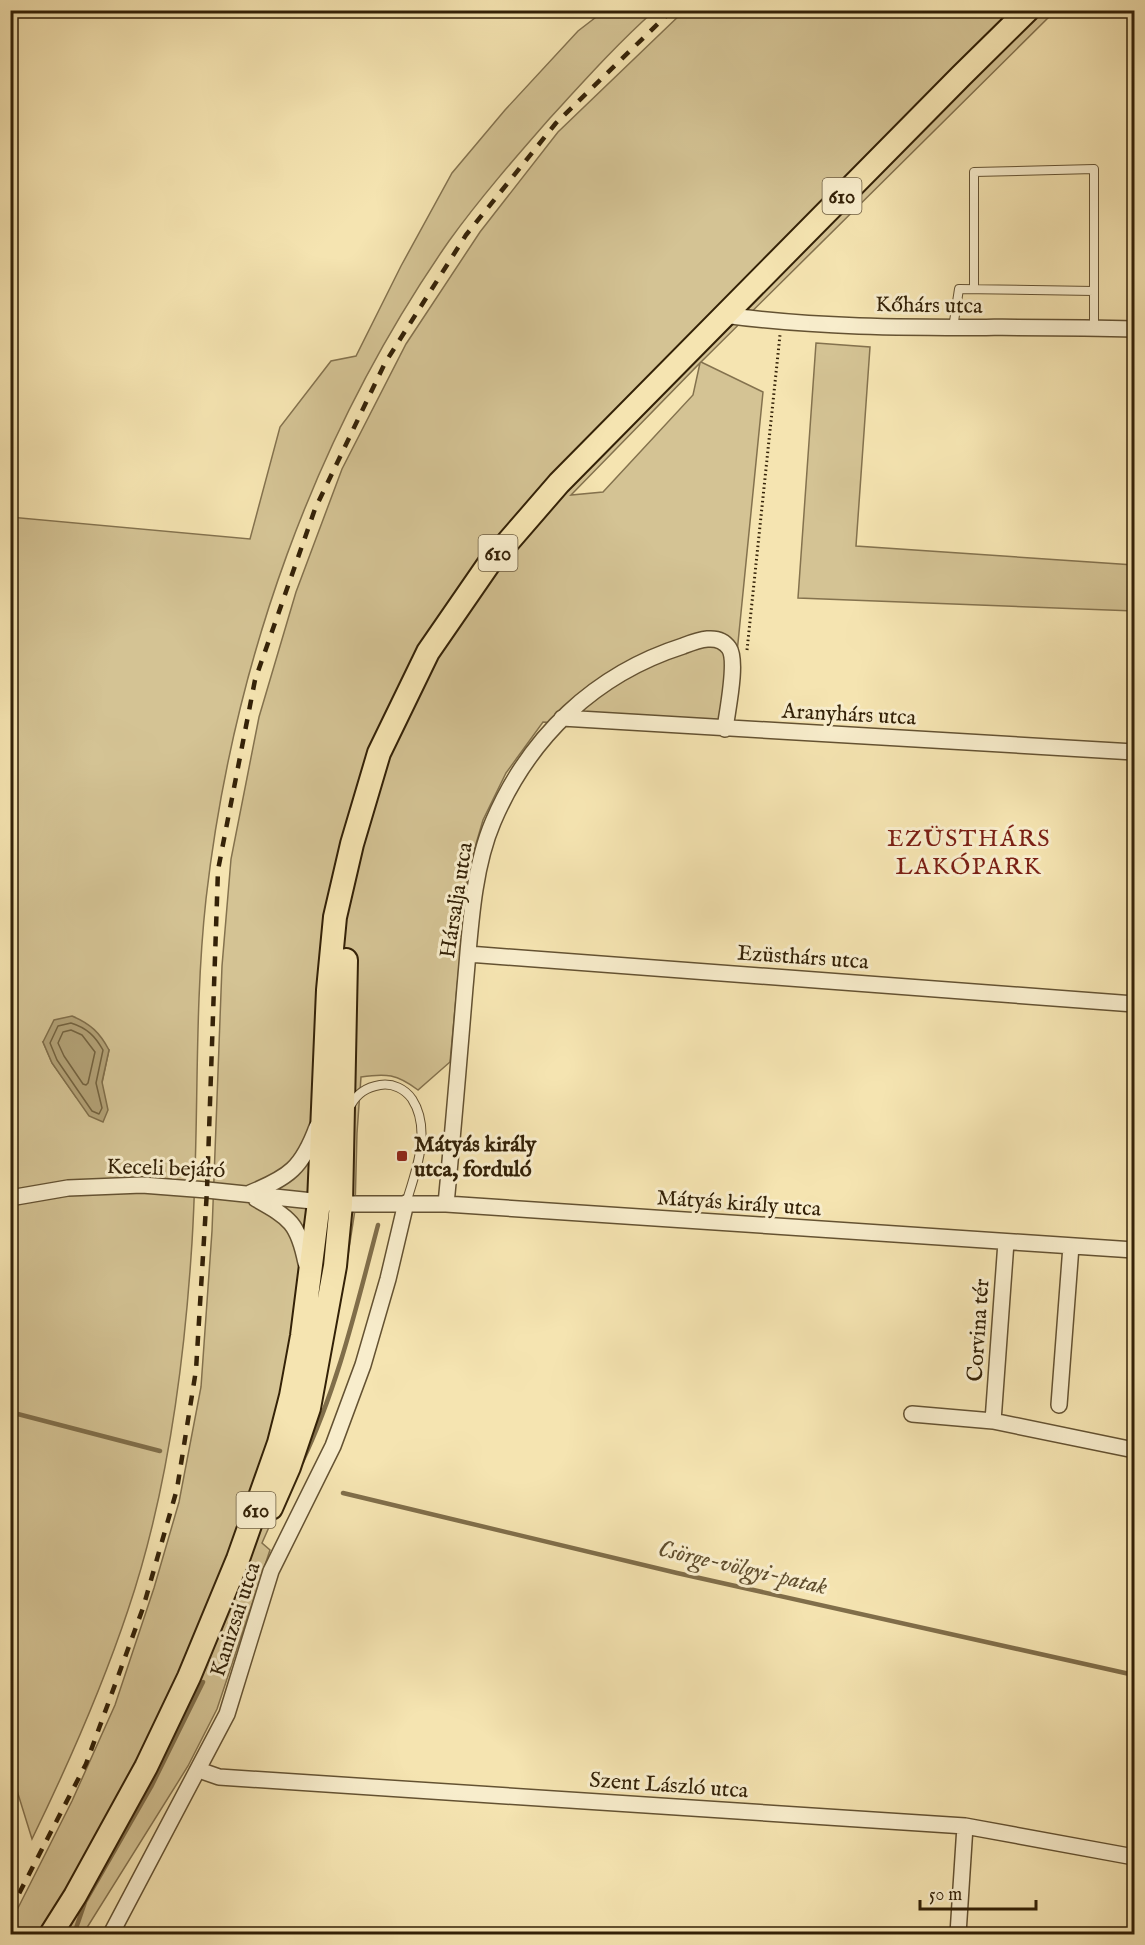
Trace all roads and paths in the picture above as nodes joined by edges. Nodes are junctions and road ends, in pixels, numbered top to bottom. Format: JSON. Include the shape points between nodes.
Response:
{"nodes":[{"id":1,"x":1028,"y":10,"type":"edge"},
{"id":2,"x":974,"y":289,"type":"junction"},
{"id":3,"x":1094,"y":291,"type":"junction"},
{"id":4,"x":724,"y":315,"type":"junction"},
{"id":5,"x":781,"y":323,"type":"junction"},
{"id":6,"x":1094,"y":327,"type":"junction"},
{"id":7,"x":953,"y":328,"type":"junction"},
{"id":8,"x":1134,"y":329,"type":"edge"},
{"id":9,"x":10,"y":610,"type":"edge"},
{"id":10,"x":10,"y":629,"type":"edge"},
{"id":11,"x":746,"y":660,"type":"dead end"},
{"id":12,"x":562,"y":718,"type":"junction"},
{"id":13,"x":725,"y":729,"type":"junction"},
{"id":14,"x":1134,"y":752,"type":"edge"},
{"id":15,"x":468,"y":954,"type":"junction"},
{"id":16,"x":1134,"y":1004,"type":"edge"},
{"id":17,"x":332,"y":1116,"type":"junction"},
{"id":18,"x":248,"y":1194,"type":"junction"},
{"id":19,"x":10,"y":1198,"type":"edge"},
{"id":20,"x":330,"y":1203,"type":"junction"},
{"id":21,"x":406,"y":1203,"type":"junction"},
{"id":22,"x":446,"y":1204,"type":"junction"},
{"id":23,"x":1006,"y":1242,"type":"junction"},
{"id":24,"x":1071,"y":1245,"type":"junction"},
{"id":25,"x":1134,"y":1250,"type":"edge"},
{"id":26,"x":310,"y":1280,"type":"junction"},
{"id":27,"x":1059,"y":1405,"type":"dead end"},
{"id":28,"x":912,"y":1414,"type":"dead end"},
{"id":29,"x":993,"y":1421,"type":"junction"},
{"id":30,"x":1134,"y":1450,"type":"edge"},
{"id":31,"x":189,"y":1677,"type":"junction"},
{"id":32,"x":199,"y":1770,"type":"junction"},
{"id":33,"x":965,"y":1826,"type":"junction"},
{"id":34,"x":1134,"y":1857,"type":"edge"},
{"id":35,"x":51,"y":1935,"type":"edge"},
{"id":36,"x":111,"y":1935,"type":"edge"},
{"id":37,"x":958,"y":1935,"type":"edge"}],
"edges":[{"from":1,"to":4,"type":"main road","number":"610"},
{"from":2,"to":3,"type":"lane"},
{"from":2,"to":3,"type":"lane","via":[[974,172],[1094,169]]},
{"from":2,"to":7,"type":"lane","via":[[959,289]]},
{"from":3,"to":6,"type":"lane"},
{"from":4,"to":5,"type":"street","name":"Kőhárs utca"},
{"from":4,"to":17,"type":"main road","number":"610","via":[[559,483],[488,565],[423,662],[379,753],[335,917],[328,990]]},
{"from":5,"to":7,"type":"street","name":"Kőhárs utca"},
{"from":5,"to":11,"type":"path"},
{"from":6,"to":7,"type":"street","name":"Kőhárs utca"},
{"from":6,"to":8,"type":"street","name":"Kőhárs utca"},
{"from":9,"to":10,"type":"path"},
{"from":12,"to":13,"type":"street","name":"Aranyhárs utca"},
{"from":12,"to":13,"type":"street","name":"Hársalja utca","via":[[600,685],[654,655],[705,638],[729,648],[733,662]]},
{"from":12,"to":15,"type":"street","name":"Hársalja utca","via":[[515,778],[492,824],[478,873]]},
{"from":13,"to":14,"type":"street","name":"Aranyhárs utca"},
{"from":15,"to":16,"type":"street","name":"Ezüsthárs utca"},
{"from":15,"to":22,"type":"street","name":"Hársalja utca"},
{"from":17,"to":18,"type":"street","via":[[295,1168],[279,1181]]},
{"from":17,"to":20,"type":"main road","number":"610"},
{"from":17,"to":21,"type":"lane","via":[[371,1086],[389,1084],[407,1092],[418,1109],[421,1137],[419,1162]]},
{"from":18,"to":19,"type":"street","name":"Keceli bejáró","via":[[142,1185],[68,1188]]},
{"from":18,"to":20,"type":"street","name":"Keceli bejáró"},
{"from":18,"to":26,"type":"street","via":[[287,1217],[298,1233]]},
{"from":20,"to":21,"type":"street","name":"Mátyás király utca"},
{"from":20,"to":26,"type":"main road","number":"610"},
{"from":20,"to":31,"type":"main road","number":"610","via":[[327,1314],[303,1428],[261,1532]]},
{"from":21,"to":22,"type":"street","name":"Mátyás király utca"},
{"from":21,"to":32,"type":"street","name":"Kanizsai utca","via":[[359,1375],[333,1446],[271,1571],[227,1714]]},
{"from":22,"to":23,"type":"street","name":"Mátyás király utca"},
{"from":23,"to":24,"type":"street","name":"Mátyás király utca"},
{"from":23,"to":29,"type":"street","name":"Corvina tér"},
{"from":24,"to":25,"type":"street","name":"Mátyás király utca"},
{"from":24,"to":27,"type":"street"},
{"from":26,"to":31,"type":"main road","number":"610","via":[[291,1396],[279,1443],[238,1559]]},
{"from":28,"to":29,"type":"street"},
{"from":29,"to":30,"type":"street"},
{"from":31,"to":35,"type":"main road","number":"610","via":[[146,1767]]},
{"from":32,"to":33,"type":"street","name":"Szent László utca","via":[[219,1777]]},
{"from":32,"to":36,"type":"street","name":"Kanizsai utca"},
{"from":33,"to":34,"type":"street","name":"Szent László utca"},
{"from":33,"to":37,"type":"street"}]}
